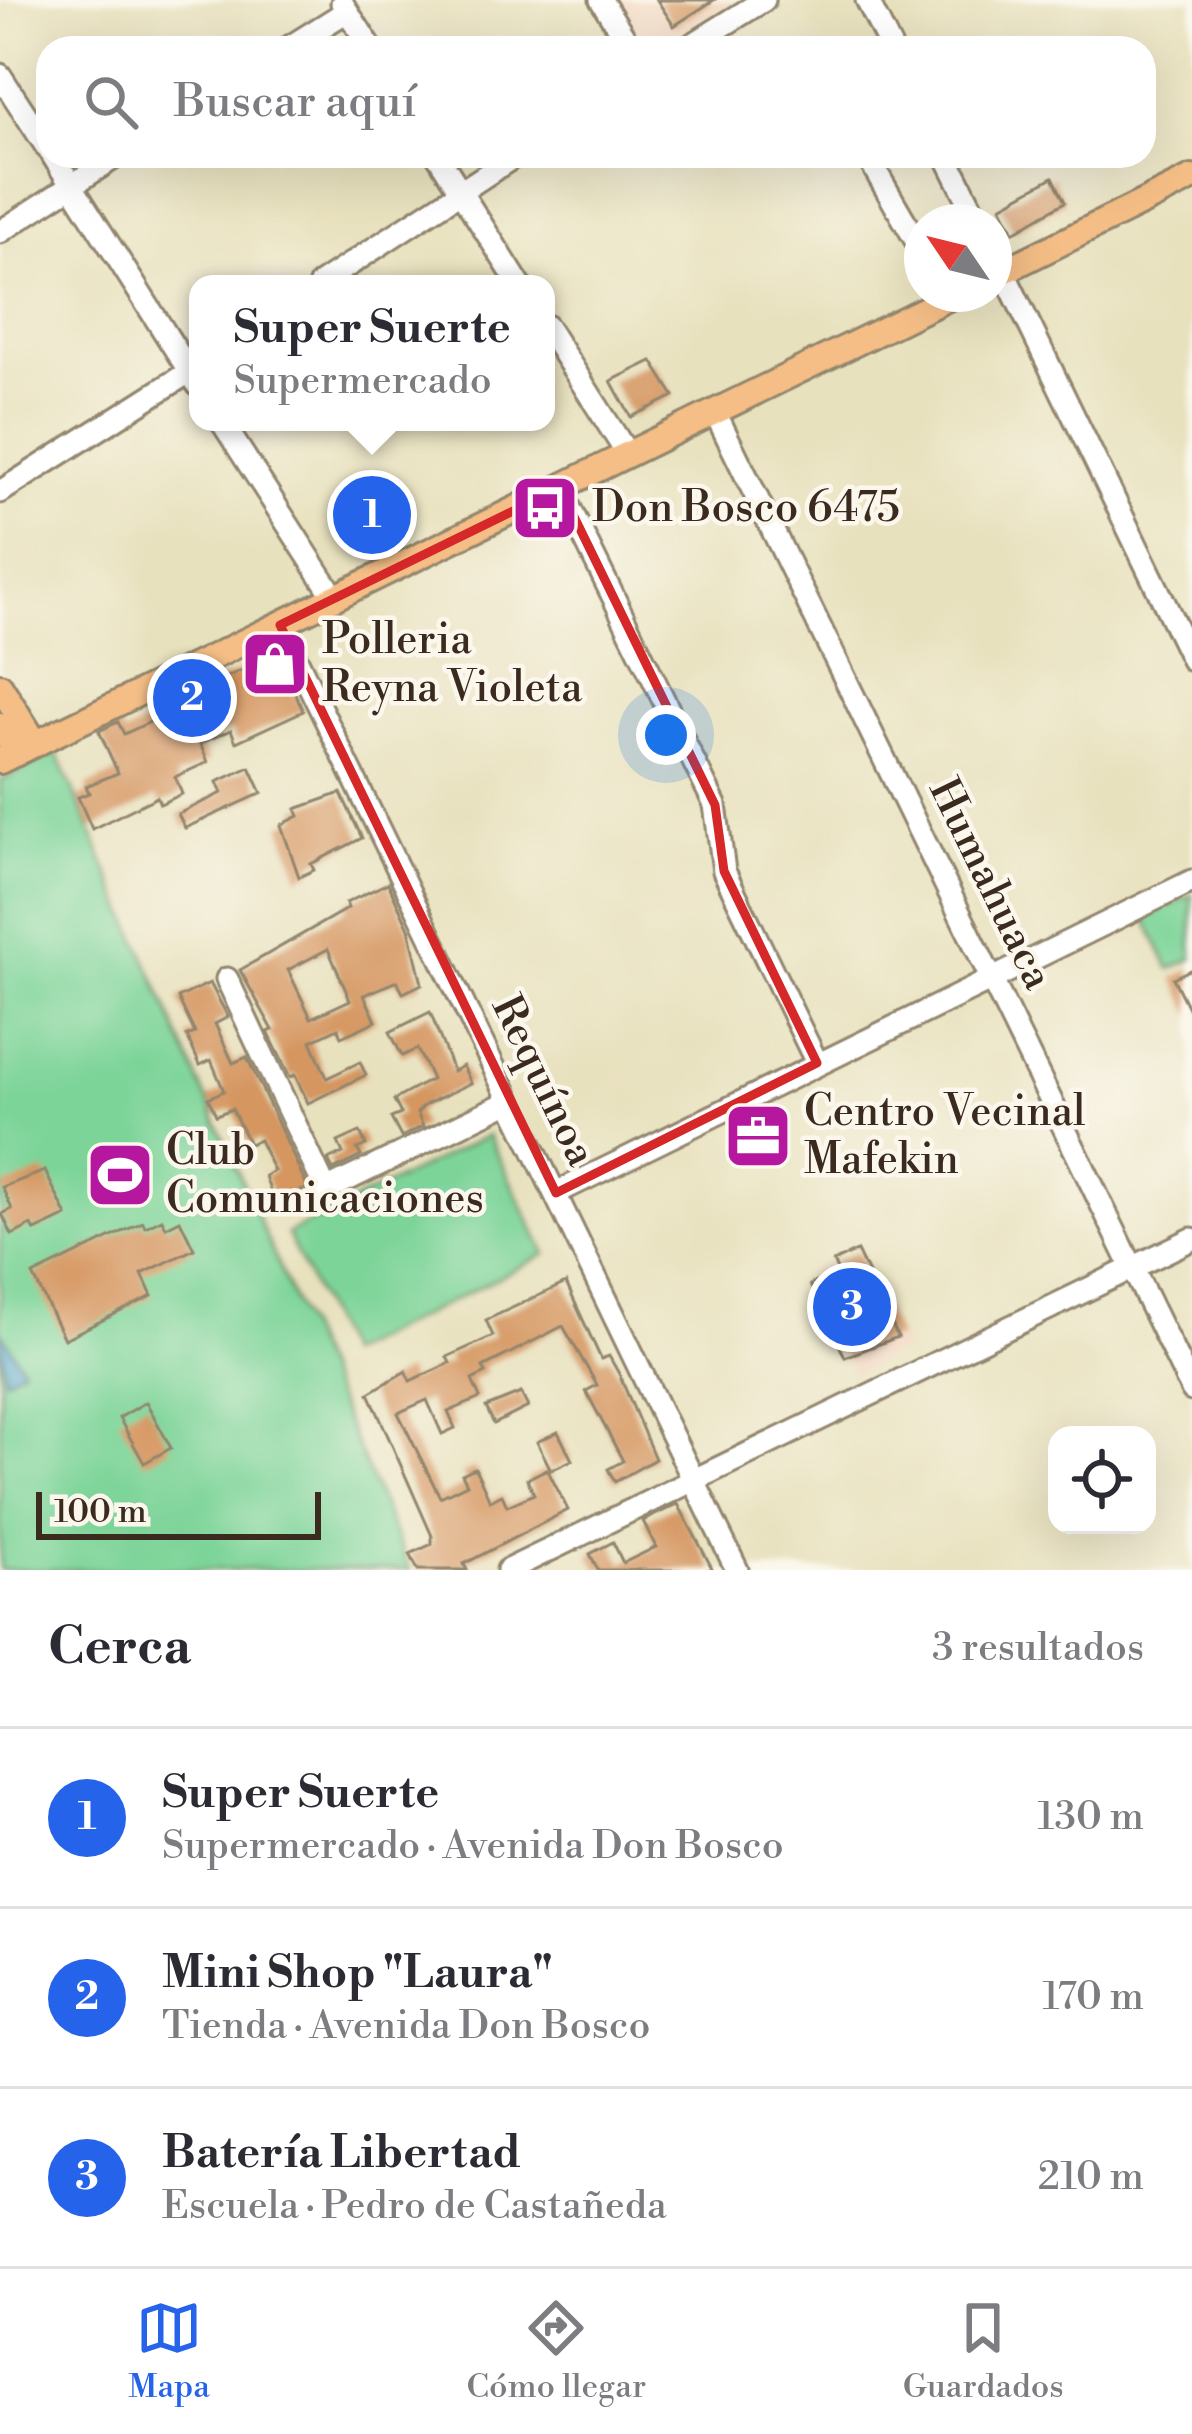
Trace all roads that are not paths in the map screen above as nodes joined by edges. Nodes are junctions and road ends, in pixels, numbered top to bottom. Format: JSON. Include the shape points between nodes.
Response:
{"nodes":[{"id":1,"x":601,"y":0,"type":"edge"},
{"id":2,"x":764,"y":0,"type":"edge"},
{"id":3,"x":867,"y":0,"type":"edge"},
{"id":4,"x":344,"y":5,"type":"edge"},
{"id":5,"x":304,"y":36,"type":"edge"},
{"id":6,"x":363,"y":36,"type":"edge"},
{"id":7,"x":624,"y":36,"type":"edge"},
{"id":8,"x":706,"y":36,"type":"edge"},
{"id":9,"x":885,"y":36,"type":"edge"},
{"id":10,"x":0,"y":75,"type":"edge"},
{"id":11,"x":36,"y":130,"type":"edge"},
{"id":12,"x":60,"y":168,"type":"edge"},
{"id":13,"x":98,"y":168,"type":"edge"},
{"id":14,"x":446,"y":168,"type":"edge"},
{"id":15,"x":496,"y":168,"type":"edge"},
{"id":16,"x":874,"y":168,"type":"edge"},
{"id":17,"x":952,"y":168,"type":"edge"},
{"id":18,"x":1192,"y":178,"type":"edge"},
{"id":19,"x":71,"y":185,"type":"junction"},
{"id":20,"x":460,"y":190,"type":"junction"},
{"id":21,"x":970,"y":204,"type":"edge"},
{"id":22,"x":904,"y":220,"type":"edge"},
{"id":23,"x":0,"y":232,"type":"edge"},
{"id":24,"x":1012,"y":259,"type":"edge"},
{"id":25,"x":333,"y":275,"type":"edge"},
{"id":26,"x":514,"y":275,"type":"edge"},
{"id":27,"x":1012,"y":296,"type":"edge"},
{"id":28,"x":916,"y":312,"type":"edge"},
{"id":29,"x":555,"y":340,"type":"edge"},
{"id":30,"x":189,"y":365,"type":"edge"},
{"id":31,"x":189,"y":378,"type":"edge"},
{"id":32,"x":715,"y":412,"type":"junction"},
{"id":33,"x":228,"y":431,"type":"edge"},
{"id":34,"x":628,"y":455,"type":"junction"},
{"id":35,"x":560,"y":488,"type":"junction"},
{"id":36,"x":0,"y":492,"type":"edge"},
{"id":37,"x":334,"y":598,"type":"junction"},
{"id":38,"x":280,"y":625,"type":"junction"},
{"id":39,"x":1192,"y":660,"type":"edge"},
{"id":40,"x":0,"y":686,"type":"edge"},
{"id":41,"x":0,"y":726,"type":"edge"},
{"id":42,"x":18,"y":753,"type":"edge"},
{"id":43,"x":1192,"y":881,"type":"edge"},
{"id":44,"x":227,"y":979,"type":"dead end"},
{"id":45,"x":994,"y":980,"type":"junction"},
{"id":46,"x":817,"y":1063,"type":"junction"},
{"id":47,"x":508,"y":1102,"type":"junction"},
{"id":48,"x":556,"y":1193,"type":"junction"},
{"id":49,"x":1192,"y":1239,"type":"edge"},
{"id":50,"x":1132,"y":1268,"type":"junction"},
{"id":51,"x":1192,"y":1390,"type":"edge"},
{"id":52,"x":690,"y":1478,"type":"junction"},
{"id":53,"x":508,"y":1570,"type":"edge"},
{"id":54,"x":737,"y":1570,"type":"edge"}],
"edges":[{"from":1,"to":7,"type":"street"},
{"from":2,"to":8,"type":"street"},
{"from":3,"to":9,"type":"street"},
{"from":4,"to":5,"type":"street"},
{"from":4,"to":6,"type":"street"},
{"from":10,"to":11,"type":"street"},
{"from":12,"to":19,"type":"street"},
{"from":13,"to":19,"type":"street"},
{"from":14,"to":20,"type":"street"},
{"from":15,"to":20,"type":"street"},
{"from":16,"to":22,"type":"street"},
{"from":17,"to":21,"type":"street"},
{"from":18,"to":24,"type":"main road"},
{"from":19,"to":23,"type":"street"},
{"from":19,"to":30,"type":"street"},
{"from":20,"to":25,"type":"street"},
{"from":20,"to":26,"type":"street"},
{"from":27,"to":39,"type":"street"},
{"from":28,"to":32,"type":"main road"},
{"from":29,"to":34,"type":"street"},
{"from":31,"to":36,"type":"street"},
{"from":32,"to":34,"type":"main road"},
{"from":32,"to":45,"type":"street","name":"Humahuaca"},
{"from":33,"to":37,"type":"street"},
{"from":34,"to":35,"type":"main road"},
{"from":35,"to":37,"type":"main road"},
{"from":35,"to":46,"type":"street","via":[[715,805],[724,871]]},
{"from":37,"to":38,"type":"main road"},
{"from":38,"to":42,"type":"main road"},
{"from":38,"to":47,"type":"street","name":"Requínoa"},
{"from":40,"to":42,"type":"main road"},
{"from":41,"to":42,"type":"main road"},
{"from":43,"to":45,"type":"street"},
{"from":44,"to":47,"type":"street","via":[[326,1190]]},
{"from":45,"to":46,"type":"street"},
{"from":45,"to":50,"type":"street","name":"Humahuaca"},
{"from":46,"to":48,"type":"street"},
{"from":47,"to":48,"type":"street","name":"Requínoa"},
{"from":48,"to":52,"type":"street","name":"Requínoa"},
{"from":49,"to":50,"type":"street"},
{"from":50,"to":51,"type":"street","name":"Humahuaca"},
{"from":50,"to":52,"type":"street"},
{"from":52,"to":53,"type":"street"},
{"from":52,"to":54,"type":"street","name":"Requínoa"}]}
